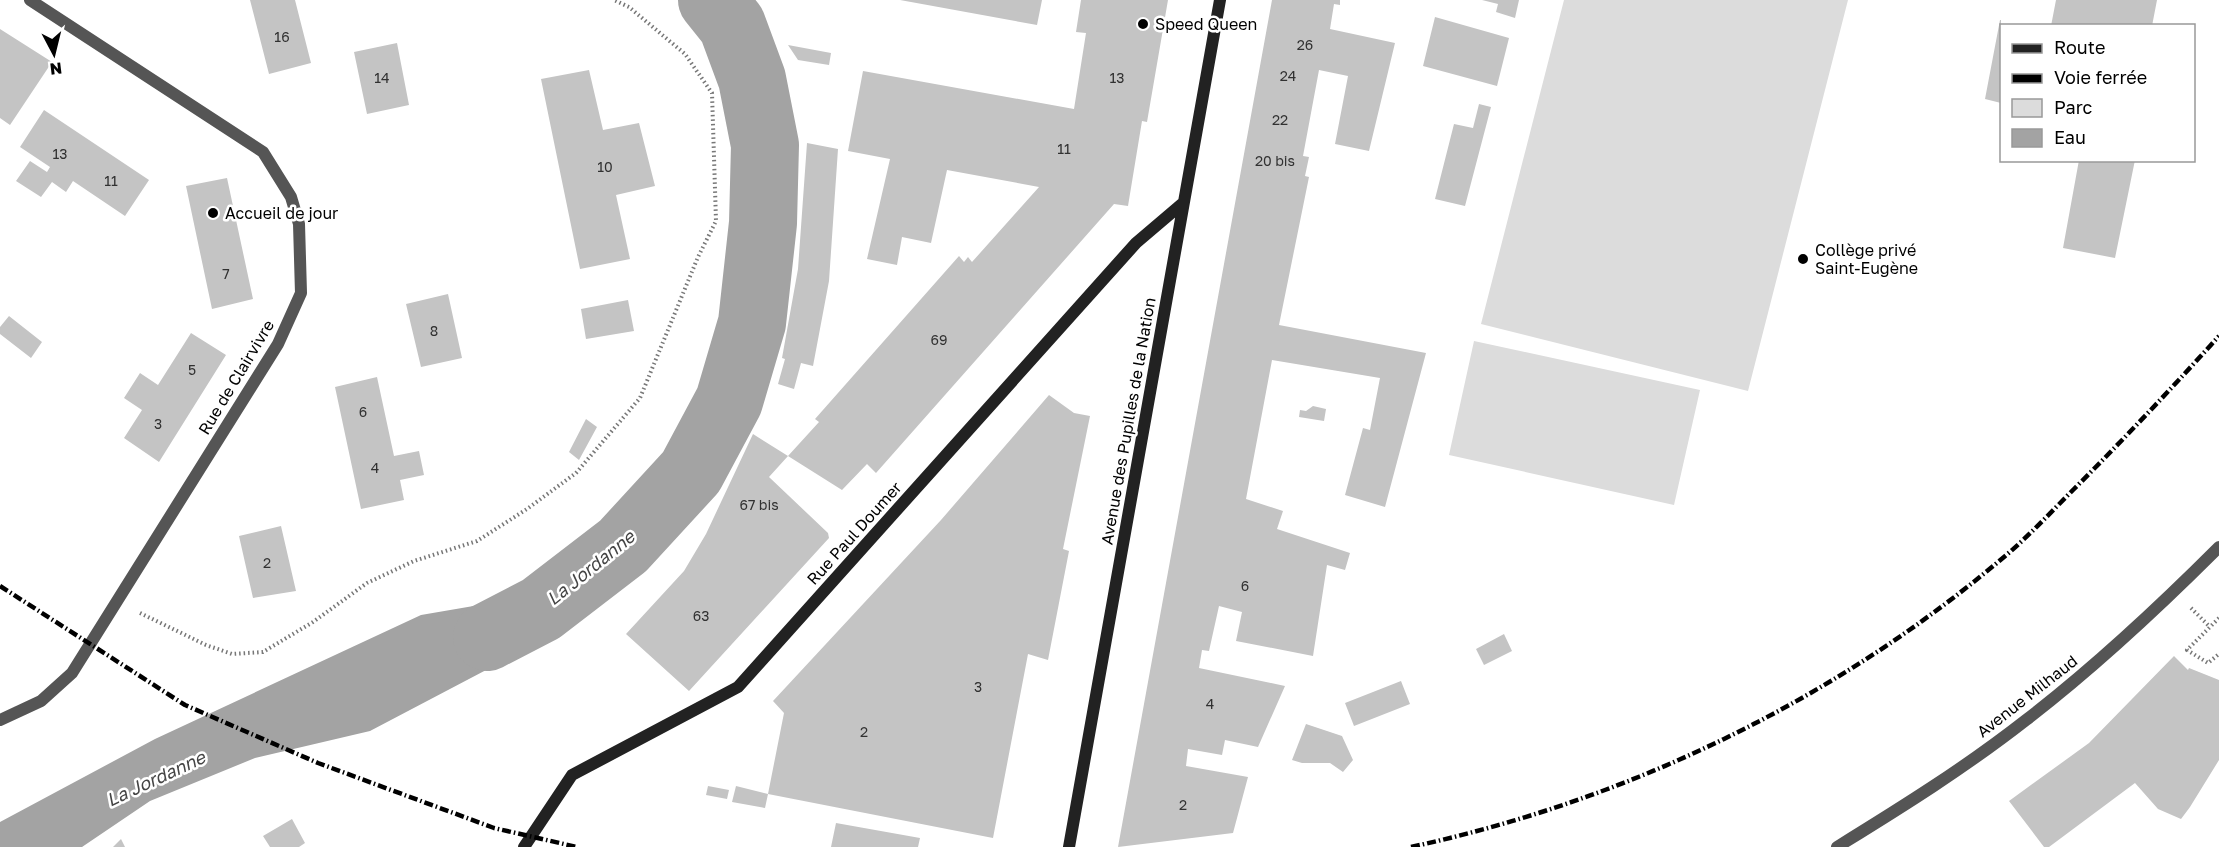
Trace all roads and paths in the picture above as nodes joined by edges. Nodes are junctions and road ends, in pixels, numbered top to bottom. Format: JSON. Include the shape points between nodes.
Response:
{"nodes":[{"id":1,"x":30,"y":0,"type":"edge"},
{"id":2,"x":614,"y":0,"type":"edge"},
{"id":3,"x":1220,"y":0,"type":"edge"},
{"id":4,"x":1183,"y":203,"type":"junction"},
{"id":5,"x":2219,"y":547,"type":"edge"},
{"id":6,"x":118,"y":603,"type":"junction"},
{"id":7,"x":2219,"y":618,"type":"edge"},
{"id":8,"x":2219,"y":654,"type":"edge"},
{"id":9,"x":0,"y":720,"type":"edge"},
{"id":10,"x":524,"y":847,"type":"edge"},
{"id":11,"x":1069,"y":847,"type":"edge"},
{"id":12,"x":1837,"y":847,"type":"edge"}],
"edges":[{"from":1,"to":6,"type":"street","name":"Rue de Clairvivre","via":[[263,152],[291,197],[299,224],[301,293],[278,344]]},
{"from":2,"to":6,"type":"path","via":[[686,54],[712,93],[716,221],[640,398],[576,473],[527,509],[477,541],[414,561],[367,583],[263,652],[232,654]]},
{"from":3,"to":4,"type":"main road","name":"Avenue des Pupilles de la Nation"},
{"from":4,"to":10,"type":"main road","name":"Rue Paul Doumer","via":[[1136,243],[738,687],[572,776]]},
{"from":4,"to":11,"type":"main road","name":"Avenue des Pupilles de la Nation"},
{"from":5,"to":12,"type":"street","name":"Avenue Milhaud","via":[[2115,647],[2026,720],[1922,794]]},
{"from":6,"to":9,"type":"street","name":"Rue de Clairvivre","via":[[72,673],[40,701]]},
{"from":7,"to":8,"type":"path","via":[[2187,650],[2208,663]]}]}
